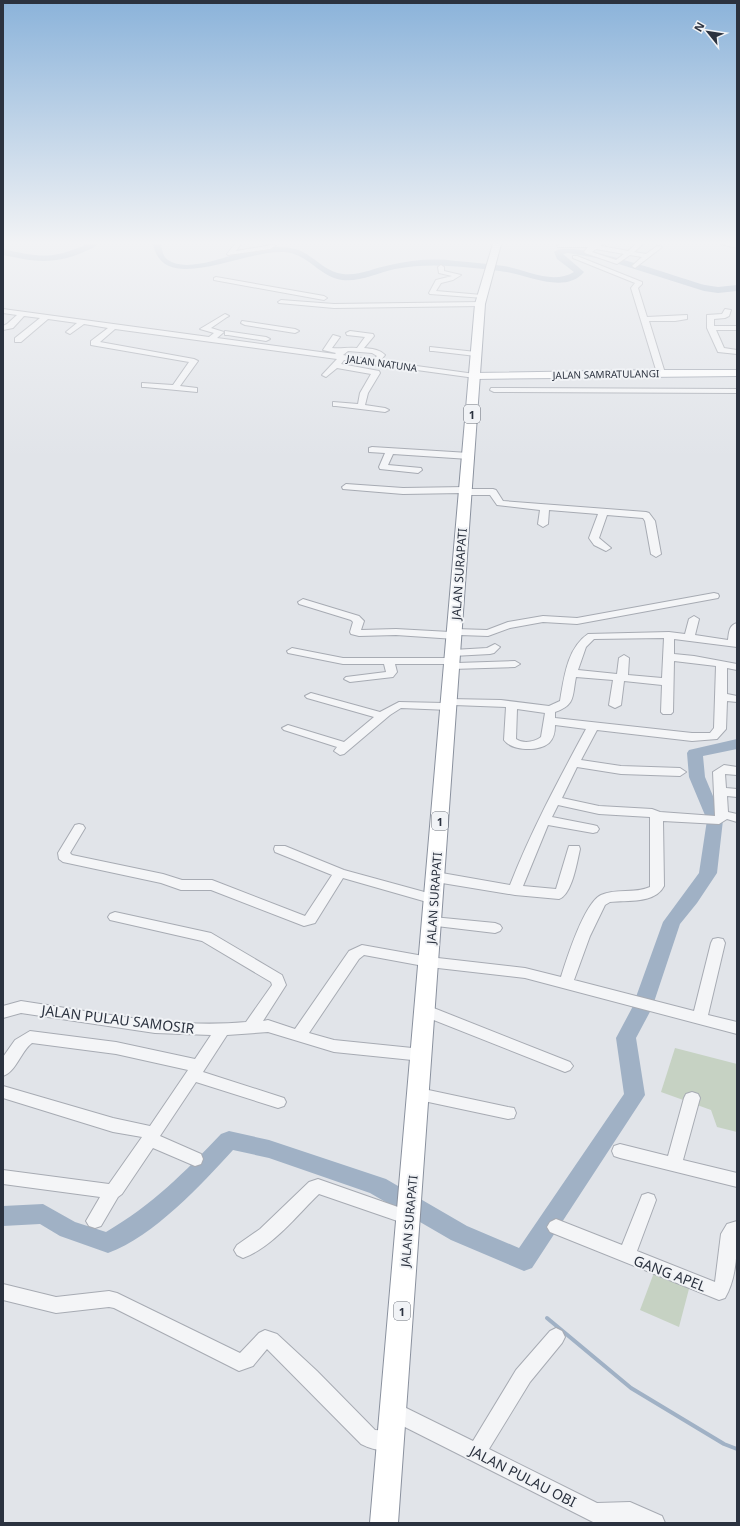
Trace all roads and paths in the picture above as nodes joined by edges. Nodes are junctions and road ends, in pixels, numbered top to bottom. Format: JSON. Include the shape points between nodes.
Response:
{"nodes":[{"id":1,"x":21,"y":315,"type":"edge"},
{"id":2,"x":32,"y":315,"type":"edge"},
{"id":3,"x":480,"y":315,"type":"edge"},
{"id":4,"x":643,"y":315,"type":"edge"},
{"id":5,"x":725,"y":315,"type":"edge"},
{"id":6,"x":225,"y":316,"type":"dead end"},
{"id":7,"x":46,"y":317,"type":"junction"},
{"id":8,"x":684,"y":317,"type":"dead end"},
{"id":9,"x":644,"y":319,"type":"junction"},
{"id":10,"x":83,"y":322,"type":"junction"},
{"id":11,"x":245,"y":323,"type":"dead end"},
{"id":12,"x":261,"y":323,"type":"junction"},
{"id":13,"x":114,"y":327,"type":"junction"},
{"id":14,"x":3,"y":328,"type":"edge"},
{"id":15,"x":711,"y":328,"type":"junction"},
{"id":16,"x":737,"y":328,"type":"edge"},
{"id":17,"x":295,"y":331,"type":"dead end"},
{"id":18,"x":70,"y":332,"type":"dead end"},
{"id":19,"x":228,"y":333,"type":"dead end"},
{"id":20,"x":350,"y":333,"type":"dead end"},
{"id":21,"x":246,"y":336,"type":"junction"},
{"id":22,"x":336,"y":337,"type":"dead end"},
{"id":23,"x":18,"y":340,"type":"dead end"},
{"id":24,"x":210,"y":340,"type":"junction"},
{"id":25,"x":277,"y":341,"type":"dead end"},
{"id":26,"x":236,"y":343,"type":"junction"},
{"id":27,"x":433,"y":349,"type":"dead end"},
{"id":28,"x":360,"y":350,"type":"junction"},
{"id":29,"x":737,"y":352,"type":"edge"},
{"id":30,"x":476,"y":354,"type":"junction"},
{"id":31,"x":339,"y":358,"type":"junction"},
{"id":32,"x":374,"y":362,"type":"junction"},
{"id":33,"x":661,"y":373,"type":"junction"},
{"id":34,"x":700,"y":373,"type":"junction"},
{"id":35,"x":737,"y":373,"type":"edge"},
{"id":36,"x":583,"y":374,"type":"junction"},
{"id":37,"x":326,"y":375,"type":"dead end"},
{"id":38,"x":475,"y":376,"type":"junction"},
{"id":39,"x":145,"y":385,"type":"dead end"},
{"id":40,"x":175,"y":388,"type":"junction"},
{"id":41,"x":194,"y":390,"type":"dead end"},
{"id":42,"x":494,"y":390,"type":"dead end"},
{"id":43,"x":703,"y":390,"type":"junction"},
{"id":44,"x":586,"y":391,"type":"junction"},
{"id":45,"x":737,"y":391,"type":"edge"},
{"id":46,"x":336,"y":404,"type":"dead end"},
{"id":47,"x":361,"y":407,"type":"junction"},
{"id":48,"x":385,"y":410,"type":"dead end"},
{"id":49,"x":372,"y":450,"type":"dead end"},
{"id":50,"x":390,"y":451,"type":"junction"},
{"id":51,"x":469,"y":456,"type":"junction"},
{"id":52,"x":418,"y":470,"type":"dead end"},
{"id":53,"x":346,"y":487,"type":"dead end"},
{"id":54,"x":466,"y":491,"type":"junction"},
{"id":55,"x":545,"y":508,"type":"junction"},
{"id":56,"x":604,"y":513,"type":"junction"},
{"id":57,"x":544,"y":524,"type":"dead end"},
{"id":58,"x":606,"y":548,"type":"dead end"},
{"id":59,"x":656,"y":554,"type":"dead end"},
{"id":60,"x":714,"y":596,"type":"dead end"},
{"id":61,"x":303,"y":602,"type":"dead end"},
{"id":62,"x":694,"y":619,"type":"dead end"},
{"id":63,"x":737,"y":626,"type":"edge"},
{"id":64,"x":455,"y":634,"type":"junction"},
{"id":65,"x":669,"y":635,"type":"junction"},
{"id":66,"x":689,"y":637,"type":"junction"},
{"id":67,"x":735,"y":644,"type":"edge"},
{"id":68,"x":495,"y":647,"type":"dead end"},
{"id":69,"x":292,"y":651,"type":"dead end"},
{"id":70,"x":669,"y":657,"type":"junction"},
{"id":71,"x":624,"y":658,"type":"dead end"},
{"id":72,"x":453,"y":660,"type":"junction"},
{"id":73,"x":389,"y":661,"type":"junction"},
{"id":74,"x":516,"y":664,"type":"dead end"},
{"id":75,"x":722,"y":664,"type":"junction"},
{"id":76,"x":737,"y":668,"type":"edge"},
{"id":77,"x":571,"y":672,"type":"junction"},
{"id":78,"x":620,"y":677,"type":"junction"},
{"id":79,"x":350,"y":679,"type":"dead end"},
{"id":80,"x":668,"y":682,"type":"junction"},
{"id":81,"x":311,"y":696,"type":"dead end"},
{"id":82,"x":721,"y":697,"type":"junction"},
{"id":83,"x":737,"y":699,"type":"edge"},
{"id":84,"x":449,"y":704,"type":"junction"},
{"id":85,"x":512,"y":704,"type":"junction"},
{"id":86,"x":615,"y":705,"type":"dead end"},
{"id":87,"x":667,"y":712,"type":"dead end"},
{"id":88,"x":550,"y":715,"type":"junction"},
{"id":89,"x":382,"y":716,"type":"junction"},
{"id":90,"x":593,"y":726,"type":"junction"},
{"id":91,"x":288,"y":728,"type":"dead end"},
{"id":92,"x":573,"y":763,"type":"junction"},
{"id":93,"x":737,"y":771,"type":"edge"},
{"id":94,"x":680,"y":772,"type":"dead end"},
{"id":95,"x":719,"y":791,"type":"junction"},
{"id":96,"x":737,"y":793,"type":"edge"},
{"id":97,"x":553,"y":800,"type":"junction"},
{"id":98,"x":656,"y":816,"type":"junction"},
{"id":99,"x":720,"y":817,"type":"junction"},
{"id":100,"x":737,"y":818,"type":"edge"},
{"id":101,"x":544,"y":820,"type":"junction"},
{"id":102,"x":79,"y":828,"type":"dead end"},
{"id":103,"x":593,"y":829,"type":"dead end"},
{"id":104,"x":280,"y":849,"type":"dead end"},
{"id":105,"x":574,"y":849,"type":"dead end"},
{"id":106,"x":340,"y":873,"type":"junction"},
{"id":107,"x":436,"y":877,"type":"junction"},
{"id":108,"x":515,"y":890,"type":"junction"},
{"id":109,"x":434,"y":899,"type":"junction"},
{"id":110,"x":115,"y":917,"type":"dead end"},
{"id":111,"x":433,"y":922,"type":"junction"},
{"id":112,"x":495,"y":928,"type":"dead end"},
{"id":113,"x":718,"y":943,"type":"dead end"},
{"id":114,"x":429,"y":962,"type":"junction"},
{"id":115,"x":566,"y":983,"type":"junction"},
{"id":116,"x":426,"y":1011,"type":"junction"},
{"id":117,"x":3,"y":1012,"type":"edge"},
{"id":118,"x":700,"y":1018,"type":"junction"},
{"id":119,"x":251,"y":1027,"type":"junction"},
{"id":120,"x":737,"y":1028,"type":"edge"},
{"id":121,"x":222,"y":1030,"type":"junction"},
{"id":122,"x":299,"y":1035,"type":"junction"},
{"id":123,"x":422,"y":1055,"type":"junction"},
{"id":124,"x":565,"y":1066,"type":"dead end"},
{"id":125,"x":3,"y":1070,"type":"edge"},
{"id":126,"x":196,"y":1070,"type":"junction"},
{"id":127,"x":3,"y":1092,"type":"edge"},
{"id":128,"x":419,"y":1094,"type":"junction"},
{"id":129,"x":692,"y":1098,"type":"dead end"},
{"id":130,"x":278,"y":1102,"type":"dead end"},
{"id":131,"x":508,"y":1113,"type":"dead end"},
{"id":132,"x":151,"y":1136,"type":"junction"},
{"id":133,"x":620,"y":1151,"type":"dead end"},
{"id":134,"x":195,"y":1159,"type":"dead end"},
{"id":135,"x":674,"y":1164,"type":"junction"},
{"id":136,"x":3,"y":1177,"type":"edge"},
{"id":137,"x":737,"y":1180,"type":"edge"},
{"id":138,"x":112,"y":1192,"type":"junction"},
{"id":139,"x":648,"y":1200,"type":"dead end"},
{"id":140,"x":410,"y":1207,"type":"junction"},
{"id":141,"x":95,"y":1221,"type":"dead end"},
{"id":142,"x":556,"y":1227,"type":"dead end"},
{"id":143,"x":737,"y":1229,"type":"edge"},
{"id":144,"x":243,"y":1250,"type":"dead end"},
{"id":145,"x":626,"y":1256,"type":"junction"},
{"id":146,"x":3,"y":1292,"type":"edge"},
{"id":147,"x":556,"y":1337,"type":"dead end"},
{"id":148,"x":394,"y":1411,"type":"junction"},
{"id":149,"x":392,"y":1441,"type":"junction"},
{"id":150,"x":477,"y":1452,"type":"junction"},
{"id":151,"x":384,"y":1523,"type":"edge"},
{"id":152,"x":655,"y":1523,"type":"edge"}],
"edges":[{"from":1,"to":14,"type":"street","via":[[10,326]]},
{"from":2,"to":7,"type":"street"},
{"from":3,"to":30,"type":"highway","name":"JALAN SURAPATI","number":"1"},
{"from":4,"to":9,"type":"street"},
{"from":5,"to":15,"type":"street","via":[[710,317]]},
{"from":6,"to":24,"type":"street","via":[[204,329],[220,332]]},
{"from":7,"to":10,"type":"street"},
{"from":7,"to":23,"type":"street"},
{"from":8,"to":9,"type":"street","via":[[670,320]]},
{"from":9,"to":33,"type":"street"},
{"from":10,"to":13,"type":"street"},
{"from":10,"to":18,"type":"street"},
{"from":11,"to":12,"type":"street"},
{"from":12,"to":17,"type":"street"},
{"from":12,"to":21,"type":"street"},
{"from":13,"to":24,"type":"street"},
{"from":13,"to":40,"type":"street","via":[[94,343],[194,361]]},
{"from":15,"to":16,"type":"street"},
{"from":15,"to":29,"type":"street","via":[[721,350]]},
{"from":19,"to":21,"type":"street"},
{"from":20,"to":28,"type":"street","via":[[370,336]]},
{"from":21,"to":25,"type":"street"},
{"from":21,"to":26,"type":"street"},
{"from":22,"to":31,"type":"street","via":[[327,350]]},
{"from":24,"to":26,"type":"street"},
{"from":26,"to":31,"type":"street","via":[[314,354],[313,360]]},
{"from":27,"to":30,"type":"street"},
{"from":28,"to":31,"type":"street","via":[[346,349]]},
{"from":28,"to":32,"type":"street","via":[[380,354]]},
{"from":30,"to":38,"type":"highway","name":"JALAN SURAPATI","number":"1"},
{"from":31,"to":32,"type":"street","name":"JALAN NATUNA"},
{"from":31,"to":37,"type":"street"},
{"from":31,"to":47,"type":"street","via":[[376,373],[364,393]]},
{"from":32,"to":38,"type":"street","name":"JALAN NATUNA"},
{"from":33,"to":34,"type":"main road","name":"JALAN SAMRATULANGI"},
{"from":33,"to":36,"type":"main road","name":"JALAN SAMRATULANGI"},
{"from":34,"to":35,"type":"main road","name":"JALAN SAMRATULANGI"},
{"from":34,"to":43,"type":"street"},
{"from":36,"to":38,"type":"main road","name":"JALAN SAMRATULANGI"},
{"from":36,"to":44,"type":"street"},
{"from":38,"to":51,"type":"highway","name":"JALAN SURAPATI","number":"1"},
{"from":39,"to":40,"type":"street"},
{"from":40,"to":41,"type":"street"},
{"from":42,"to":44,"type":"street"},
{"from":43,"to":44,"type":"street"},
{"from":43,"to":45,"type":"street"},
{"from":46,"to":47,"type":"street"},
{"from":47,"to":48,"type":"street"},
{"from":49,"to":50,"type":"street"},
{"from":50,"to":51,"type":"street"},
{"from":50,"to":52,"type":"street","via":[[383,467]]},
{"from":51,"to":54,"type":"highway","name":"JALAN SURAPATI","number":"1"},
{"from":53,"to":54,"type":"street","via":[[403,491]]},
{"from":54,"to":55,"type":"street","via":[[490,492],[500,503]]},
{"from":54,"to":64,"type":"highway","name":"JALAN SURAPATI","number":"1"},
{"from":55,"to":56,"type":"street"},
{"from":55,"to":57,"type":"street"},
{"from":56,"to":58,"type":"street","via":[[594,538]]},
{"from":56,"to":59,"type":"street","via":[[642,514],[649,517]]},
{"from":60,"to":64,"type":"street","via":[[577,621],[543,619],[508,625],[488,633]]},
{"from":61,"to":64,"type":"street","via":[[355,618],[359,621],[355,632],[359,633]]},
{"from":62,"to":66,"type":"street"},
{"from":63,"to":67,"type":"street","via":[[734,630]]},
{"from":64,"to":72,"type":"highway","name":"JALAN SURAPATI","number":"1"},
{"from":65,"to":66,"type":"street"},
{"from":65,"to":70,"type":"street"},
{"from":65,"to":77,"type":"street","via":[[590,637],[581,648]]},
{"from":66,"to":67,"type":"street"},
{"from":68,"to":72,"type":"street","via":[[490,651]]},
{"from":69,"to":73,"type":"street","via":[[342,661]]},
{"from":70,"to":75,"type":"street"},
{"from":70,"to":80,"type":"street"},
{"from":71,"to":78,"type":"street"},
{"from":72,"to":73,"type":"street"},
{"from":72,"to":74,"type":"street"},
{"from":72,"to":84,"type":"highway","name":"JALAN SURAPATI","number":"1"},
{"from":73,"to":79,"type":"street","via":[[392,672],[388,675]]},
{"from":75,"to":76,"type":"street"},
{"from":75,"to":82,"type":"street"},
{"from":77,"to":78,"type":"street"},
{"from":77,"to":88,"type":"street","via":[[566,702]]},
{"from":78,"to":80,"type":"street"},
{"from":78,"to":86,"type":"street"},
{"from":80,"to":87,"type":"street"},
{"from":81,"to":89,"type":"street"},
{"from":82,"to":83,"type":"street"},
{"from":82,"to":90,"type":"street","via":[[720,729],[713,737]]},
{"from":84,"to":85,"type":"street"},
{"from":84,"to":89,"type":"street","via":[[399,705]]},
{"from":84,"to":107,"type":"highway","name":"JALAN SURAPATI","number":"1"},
{"from":85,"to":88,"type":"street"},
{"from":85,"to":88,"type":"street","via":[[512,743],[530,745],[542,742],[548,736]]},
{"from":88,"to":90,"type":"street"},
{"from":89,"to":91,"type":"street","via":[[342,748]]},
{"from":90,"to":92,"type":"street"},
{"from":92,"to":94,"type":"street","via":[[621,770]]},
{"from":92,"to":97,"type":"street"},
{"from":93,"to":95,"type":"street","via":[[724,769],[719,772]]},
{"from":95,"to":96,"type":"street"},
{"from":95,"to":99,"type":"street"},
{"from":97,"to":98,"type":"street","via":[[599,810],[652,813]]},
{"from":97,"to":101,"type":"street"},
{"from":98,"to":99,"type":"street","via":[[705,819]]},
{"from":98,"to":115,"type":"street","via":[[658,846],[655,890],[646,894],[605,898],[597,904]]},
{"from":99,"to":100,"type":"street"},
{"from":101,"to":103,"type":"street"},
{"from":101,"to":108,"type":"street"},
{"from":102,"to":106,"type":"street","via":[[64,853],[68,859],[181,885],[212,885],[304,920],[310,920],[314,915]]},
{"from":104,"to":106,"type":"street"},
{"from":105,"to":108,"type":"street","via":[[561,893]]},
{"from":106,"to":109,"type":"street"},
{"from":107,"to":108,"type":"street"},
{"from":107,"to":109,"type":"highway","name":"JALAN SURAPATI","number":"1"},
{"from":109,"to":111,"type":"highway","name":"JALAN SURAPATI","number":"1"},
{"from":110,"to":119,"type":"street","via":[[206,937],[276,979],[279,985]]},
{"from":111,"to":112,"type":"street"},
{"from":111,"to":114,"type":"highway","name":"JALAN SURAPATI","number":"1"},
{"from":113,"to":118,"type":"street"},
{"from":114,"to":115,"type":"street","via":[[524,973]]},
{"from":114,"to":116,"type":"highway","name":"JALAN SURAPATI","number":"1"},
{"from":114,"to":122,"type":"street","via":[[367,950],[358,951]]},
{"from":115,"to":118,"type":"street"},
{"from":116,"to":123,"type":"highway","name":"JALAN SURAPATI","number":"1"},
{"from":116,"to":124,"type":"street"},
{"from":117,"to":121,"type":"street","name":"JALAN PULAU SAMOSIR","via":[[21,1007],[155,1027]]},
{"from":118,"to":120,"type":"street"},
{"from":119,"to":121,"type":"street","name":"JALAN PULAU SAMOSIR"},
{"from":119,"to":122,"type":"street","name":"JALAN PULAU SAMOSIR","via":[[268,1026]]},
{"from":121,"to":126,"type":"street"},
{"from":122,"to":123,"type":"street","name":"JALAN PULAU SAMOSIR","via":[[334,1046]]},
{"from":123,"to":128,"type":"highway","name":"JALAN SURAPATI","number":"1"},
{"from":125,"to":126,"type":"street","via":[[20,1044],[30,1037],[101,1045]]},
{"from":126,"to":130,"type":"street"},
{"from":126,"to":132,"type":"street"},
{"from":127,"to":132,"type":"street"},
{"from":128,"to":131,"type":"street"},
{"from":128,"to":140,"type":"highway","name":"JALAN SURAPATI","number":"1"},
{"from":129,"to":135,"type":"street"},
{"from":132,"to":134,"type":"street"},
{"from":132,"to":138,"type":"street"},
{"from":133,"to":135,"type":"street"},
{"from":135,"to":137,"type":"street"},
{"from":136,"to":138,"type":"street"},
{"from":138,"to":141,"type":"street"},
{"from":139,"to":145,"type":"street"},
{"from":140,"to":144,"type":"street","via":[[318,1186],[266,1234]]},
{"from":140,"to":148,"type":"highway","name":"JALAN SURAPATI","number":"1"},
{"from":142,"to":145,"type":"street","name":"GANG APEL"},
{"from":143,"to":145,"type":"street","name":"GANG APEL","via":[[733,1229],[730,1234],[723,1285],[719,1292]]},
{"from":146,"to":149,"type":"street","via":[[56,1305],[109,1299],[117,1301],[238,1362],[245,1360],[265,1339],[271,1340],[368,1437]]},
{"from":147,"to":150,"type":"street","via":[[516,1386]]},
{"from":148,"to":149,"type":"highway","name":"JALAN SURAPATI","number":"1"},
{"from":148,"to":150,"type":"street","name":"JALAN PULAU OBI"},
{"from":149,"to":151,"type":"highway","name":"JALAN SURAPATI","number":"1"},
{"from":150,"to":152,"type":"street","name":"JALAN PULAU OBI","via":[[595,1513],[637,1514]]}]}
